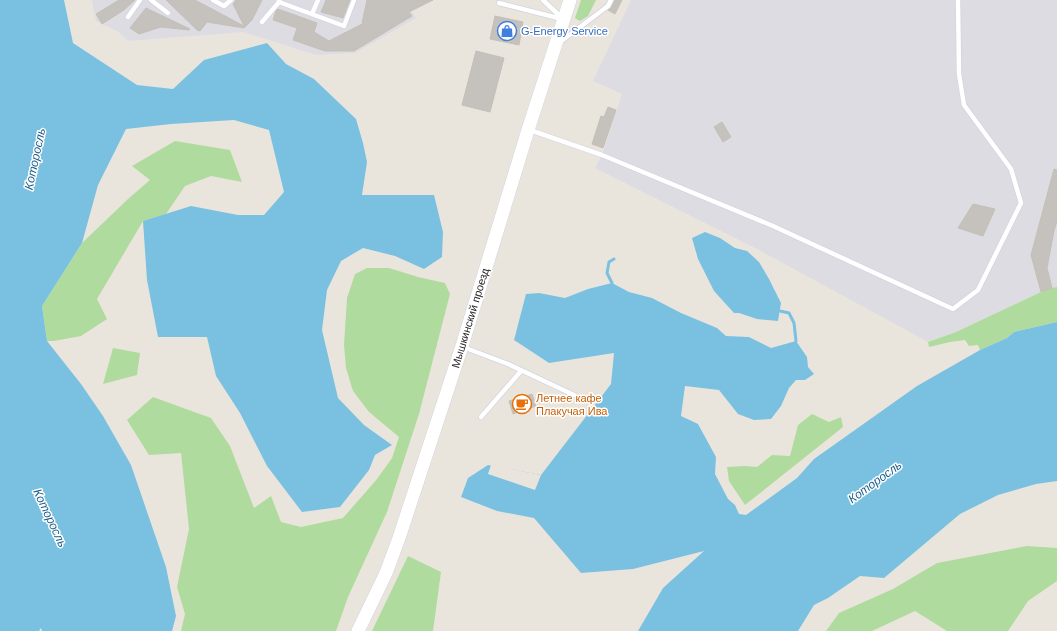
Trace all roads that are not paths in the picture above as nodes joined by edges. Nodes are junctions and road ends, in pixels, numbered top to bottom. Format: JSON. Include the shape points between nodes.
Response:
{"nodes":[{"id":1,"x":140,"y":0,"type":"edge"},
{"id":2,"x":151,"y":0,"type":"edge"},
{"id":3,"x":214,"y":0,"type":"edge"},
{"id":4,"x":231,"y":0,"type":"edge"},
{"id":5,"x":318,"y":0,"type":"edge"},
{"id":6,"x":354,"y":0,"type":"edge"},
{"id":7,"x":543,"y":0,"type":"edge"},
{"id":8,"x":570,"y":0,"type":"edge"},
{"id":9,"x":611,"y":0,"type":"edge"},
{"id":10,"x":958,"y":0,"type":"edge"},
{"id":11,"x":279,"y":1,"type":"edge"},
{"id":12,"x":499,"y":3,"type":"dead end"},
{"id":13,"x":168,"y":13,"type":"dead end"},
{"id":14,"x":312,"y":14,"type":"junction"},
{"id":15,"x":128,"y":17,"type":"dead end"},
{"id":16,"x":563,"y":20,"type":"junction"},
{"id":17,"x":262,"y":22,"type":"dead end"},
{"id":18,"x":554,"y":47,"type":"junction"},
{"id":19,"x":528,"y":130,"type":"junction"},
{"id":20,"x":462,"y":346,"type":"junction"},
{"id":21,"x":522,"y":370,"type":"junction"},
{"id":22,"x":574,"y":395,"type":"dead end"},
{"id":23,"x":481,"y":417,"type":"dead end"},
{"id":24,"x":358,"y":631,"type":"edge"}],
"edges":[{"from":1,"to":15,"type":"lane"},
{"from":2,"to":13,"type":"lane"},
{"from":3,"to":4,"type":"lane","via":[[224,6]]},
{"from":5,"to":14,"type":"lane"},
{"from":6,"to":14,"type":"lane","via":[[344,26]]},
{"from":7,"to":16,"type":"lane"},
{"from":8,"to":16,"type":"main road","name":"Мышкинский проезд"},
{"from":9,"to":18,"type":"lane","via":[[608,6]]},
{"from":10,"to":19,"type":"lane","via":[[959,74],[964,105],[1011,169],[1021,203],[978,290],[953,309],[773,226],[602,155]]},
{"from":11,"to":14,"type":"lane"},
{"from":11,"to":17,"type":"lane"},
{"from":12,"to":16,"type":"lane"},
{"from":16,"to":18,"type":"main road","name":"Мышкинский проезд"},
{"from":18,"to":19,"type":"main road","name":"Мышкинский проезд"},
{"from":19,"to":20,"type":"main road","name":"Мышкинский проезд"},
{"from":20,"to":21,"type":"lane"},
{"from":20,"to":24,"type":"main road","name":"Мышкинский проезд","via":[[399,538],[386,573]]},
{"from":21,"to":22,"type":"lane"},
{"from":21,"to":23,"type":"lane"}]}
